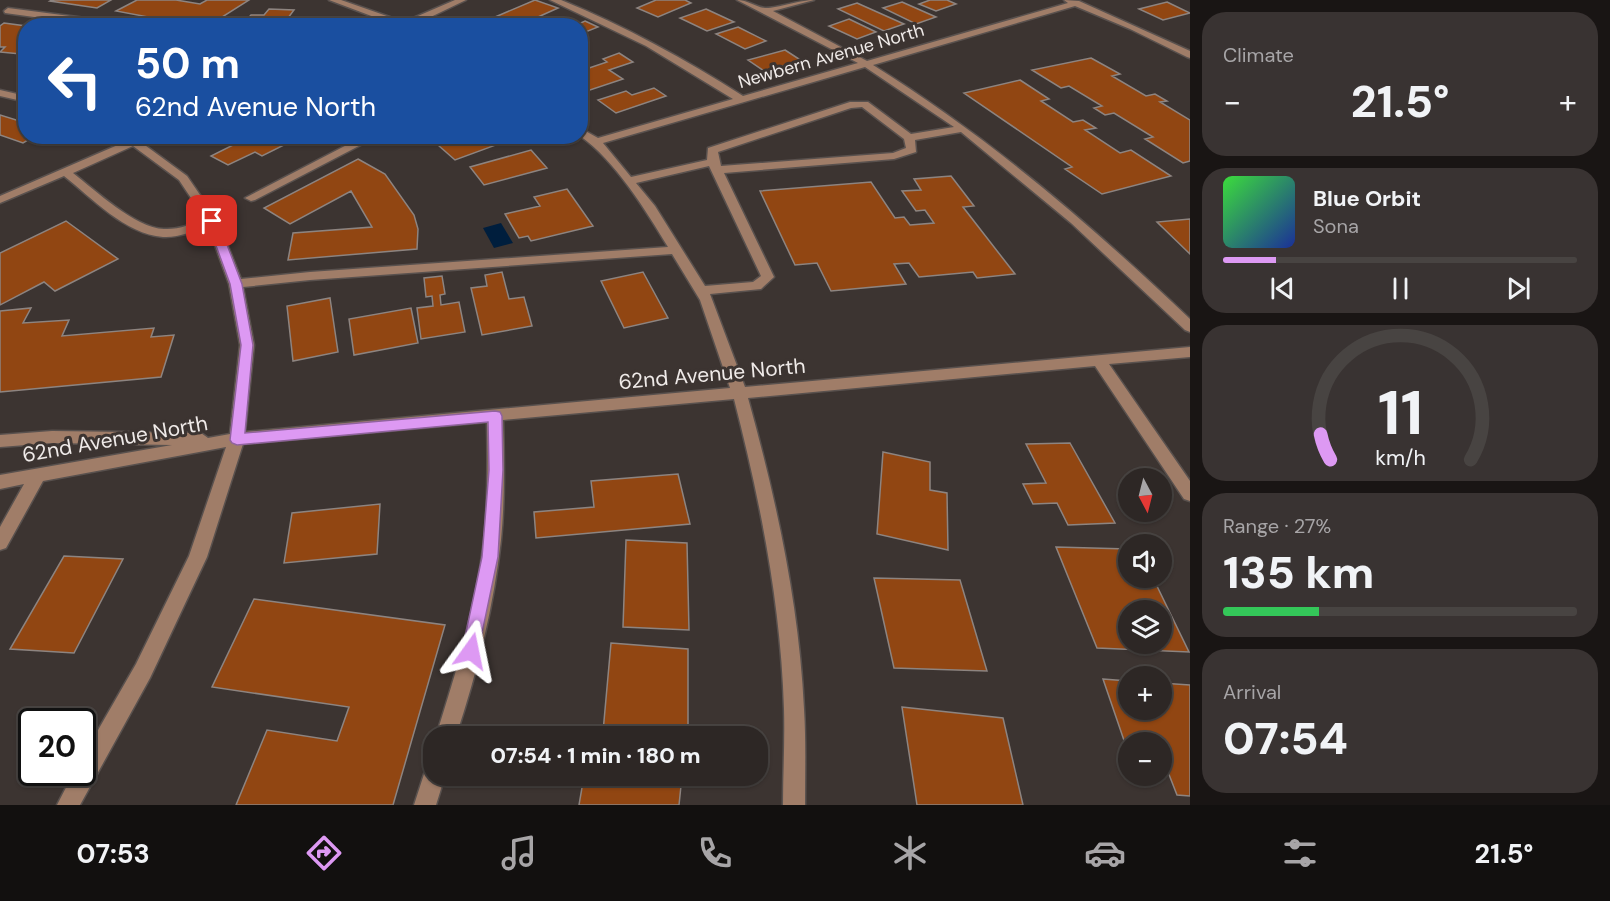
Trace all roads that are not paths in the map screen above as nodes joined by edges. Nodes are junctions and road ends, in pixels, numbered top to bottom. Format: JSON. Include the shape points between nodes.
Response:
{"nodes":[{"id":1,"x":24,"y":0,"type":"edge"},
{"id":2,"x":333,"y":0,"type":"edge"},
{"id":3,"x":462,"y":0,"type":"edge"},
{"id":4,"x":554,"y":0,"type":"edge"},
{"id":5,"x":741,"y":0,"type":"edge"},
{"id":6,"x":810,"y":0,"type":"edge"},
{"id":7,"x":1072,"y":2,"type":"edge"},
{"id":8,"x":765,"y":11,"type":"junction"},
{"id":9,"x":4,"y":14,"type":"edge"},
{"id":10,"x":44,"y":18,"type":"edge"},
{"id":11,"x":385,"y":18,"type":"edge"},
{"id":12,"x":421,"y":18,"type":"edge"},
{"id":13,"x":1190,"y":56,"type":"edge"},
{"id":14,"x":866,"y":63,"type":"junction"},
{"id":15,"x":0,"y":93,"type":"edge"},
{"id":16,"x":18,"y":97,"type":"edge"},
{"id":17,"x":740,"y":99,"type":"junction"},
{"id":18,"x":963,"y":129,"type":"junction"},
{"id":19,"x":588,"y":136,"type":"edge"},
{"id":20,"x":909,"y":138,"type":"junction"},
{"id":21,"x":596,"y":142,"type":"junction"},
{"id":22,"x":123,"y":144,"type":"edge"},
{"id":23,"x":143,"y":144,"type":"edge"},
{"id":24,"x":357,"y":144,"type":"edge"},
{"id":25,"x":715,"y":166,"type":"junction"},
{"id":26,"x":65,"y":172,"type":"junction"},
{"id":27,"x":629,"y":181,"type":"junction"},
{"id":28,"x":251,"y":198,"type":"dead end"},
{"id":29,"x":0,"y":200,"type":"edge"},
{"id":30,"x":212,"y":221,"type":"junction"},
{"id":31,"x":676,"y":250,"type":"junction"},
{"id":32,"x":236,"y":284,"type":"junction"},
{"id":33,"x":701,"y":291,"type":"junction"},
{"id":34,"x":1190,"y":327,"type":"edge"},
{"id":35,"x":1190,"y":352,"type":"edge"},
{"id":36,"x":1099,"y":361,"type":"junction"},
{"id":37,"x":740,"y":395,"type":"junction"},
{"id":38,"x":495,"y":416,"type":"junction"},
{"id":39,"x":237,"y":440,"type":"junction"},
{"id":40,"x":0,"y":441,"type":"edge"},
{"id":41,"x":37,"y":476,"type":"junction"},
{"id":42,"x":0,"y":482,"type":"edge"},
{"id":43,"x":1190,"y":494,"type":"edge"},
{"id":44,"x":0,"y":543,"type":"edge"},
{"id":45,"x":449,"y":726,"type":"edge"},
{"id":46,"x":431,"y":786,"type":"edge"},
{"id":47,"x":68,"y":805,"type":"edge"},
{"id":48,"x":425,"y":805,"type":"edge"},
{"id":49,"x":794,"y":805,"type":"edge"}],
"edges":[{"from":1,"to":9,"type":"street"},
{"from":2,"to":11,"type":"street"},
{"from":3,"to":12,"type":"street"},
{"from":4,"to":17,"type":"street","via":[[629,32]]},
{"from":5,"to":8,"type":"street"},
{"from":6,"to":8,"type":"street"},
{"from":7,"to":13,"type":"street"},
{"from":7,"to":14,"type":"street","name":"Newbern Avenue North"},
{"from":8,"to":14,"type":"street"},
{"from":9,"to":10,"type":"street"},
{"from":14,"to":17,"type":"street","name":"Newbern Avenue North"},
{"from":14,"to":18,"type":"street"},
{"from":15,"to":16,"type":"street"},
{"from":17,"to":21,"type":"street","name":"Newbern Avenue North"},
{"from":18,"to":20,"type":"street"},
{"from":18,"to":34,"type":"street","via":[[1072,216]]},
{"from":19,"to":21,"type":"street"},
{"from":20,"to":25,"type":"street","via":[[912,150],[894,156]]},
{"from":20,"to":25,"type":"street","via":[[864,104],[850,105],[712,150]]},
{"from":21,"to":27,"type":"street"},
{"from":22,"to":26,"type":"street"},
{"from":23,"to":30,"type":"street","via":[[183,178]]},
{"from":24,"to":28,"type":"street"},
{"from":25,"to":27,"type":"street"},
{"from":25,"to":33,"type":"street","via":[[768,277],[756,286]]},
{"from":26,"to":29,"type":"street"},
{"from":26,"to":30,"type":"street","via":[[143,229],[177,232]]},
{"from":27,"to":31,"type":"street"},
{"from":30,"to":32,"type":"street"},
{"from":31,"to":32,"type":"street"},
{"from":31,"to":33,"type":"street"},
{"from":32,"to":39,"type":"street","via":[[247,345]]},
{"from":33,"to":37,"type":"street"},
{"from":35,"to":36,"type":"street","name":"62nd Avenue North"},
{"from":36,"to":37,"type":"street","name":"62nd Avenue North"},
{"from":36,"to":43,"type":"street"},
{"from":37,"to":38,"type":"street","name":"62nd Avenue North"},
{"from":37,"to":49,"type":"street","via":[[764,485],[783,594],[794,708]]},
{"from":38,"to":39,"type":"street","name":"62nd Avenue North"},
{"from":38,"to":45,"type":"street","via":[[490,557],[466,675]]},
{"from":39,"to":40,"type":"street","name":"62nd Avenue North","via":[[52,437]]},
{"from":39,"to":41,"type":"street","name":"62nd Avenue North"},
{"from":39,"to":47,"type":"street","via":[[198,557],[143,671]]},
{"from":41,"to":42,"type":"street","name":"62nd Avenue North"},
{"from":41,"to":44,"type":"street"},
{"from":46,"to":48,"type":"street"}]}
